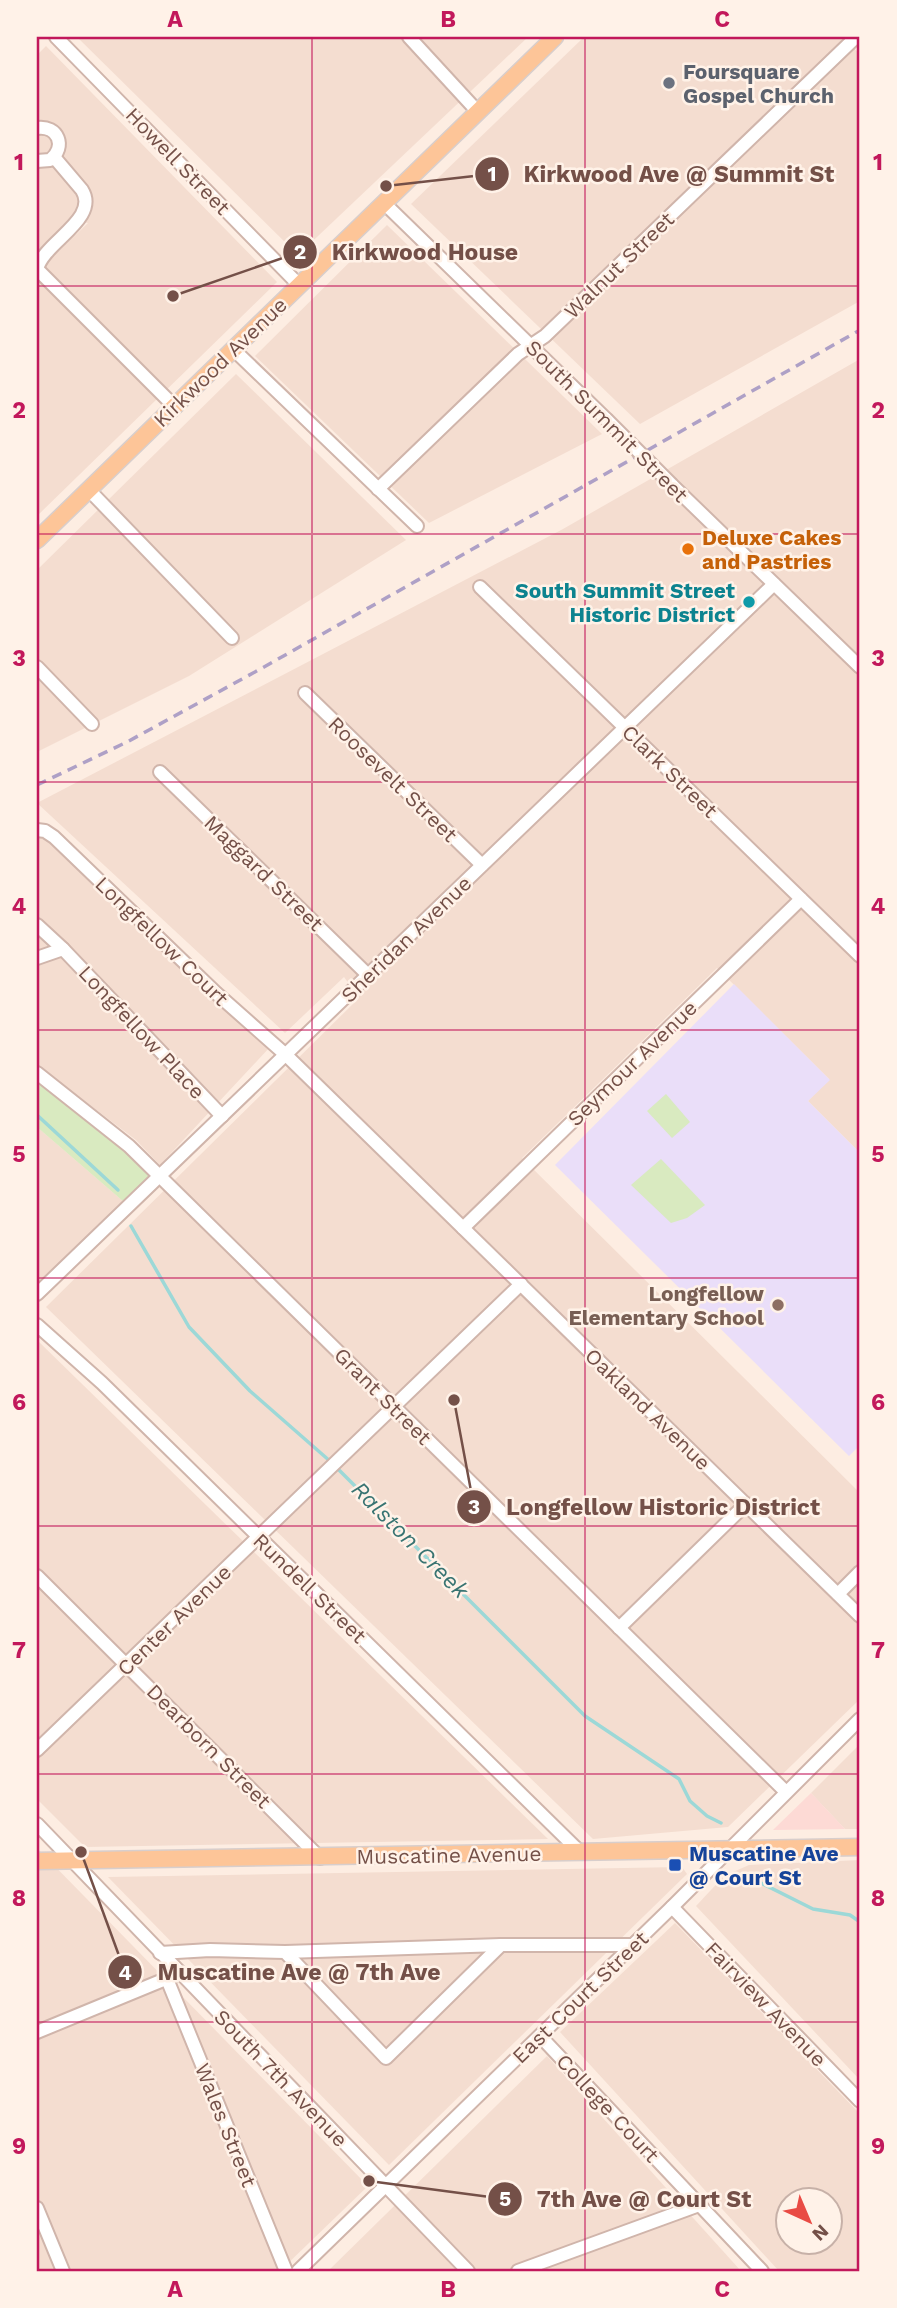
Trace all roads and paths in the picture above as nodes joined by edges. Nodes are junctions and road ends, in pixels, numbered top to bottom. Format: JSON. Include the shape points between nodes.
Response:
{"nodes":[{"id":1,"x":56,"y":37,"type":"edge"},
{"id":2,"x":409,"y":37,"type":"edge"},
{"id":3,"x":555,"y":37,"type":"edge"},
{"id":4,"x":856,"y":37,"type":"edge"},
{"id":5,"x":478,"y":112,"type":"junction"},
{"id":6,"x":37,"y":128,"type":"edge"},
{"id":7,"x":54,"y":157,"type":"junction"},
{"id":8,"x":37,"y":161,"type":"edge"},
{"id":9,"x":384,"y":203,"type":"junction"},
{"id":10,"x":37,"y":269,"type":"edge"},
{"id":11,"x":299,"y":285,"type":"junction"},
{"id":12,"x":531,"y":345,"type":"junction"},
{"id":13,"x":233,"y":349,"type":"junction"},
{"id":14,"x":174,"y":406,"type":"junction"},
{"id":15,"x":379,"y":489,"type":"junction"},
{"id":16,"x":89,"y":490,"type":"junction"},
{"id":17,"x":417,"y":526,"type":"dead end"},
{"id":18,"x":37,"y":540,"type":"edge"},
{"id":19,"x":774,"y":584,"type":"junction"},
{"id":20,"x":480,"y":587,"type":"dead end"},
{"id":21,"x":232,"y":638,"type":"dead end"},
{"id":22,"x":37,"y":667,"type":"edge"},
{"id":23,"x":860,"y":667,"type":"edge"},
{"id":24,"x":305,"y":694,"type":"dead end"},
{"id":25,"x":92,"y":724,"type":"dead end"},
{"id":26,"x":626,"y":729,"type":"junction"},
{"id":27,"x":160,"y":772,"type":"dead end"},
{"id":28,"x":37,"y":830,"type":"edge"},
{"id":29,"x":482,"y":865,"type":"junction"},
{"id":30,"x":801,"y":899,"type":"junction"},
{"id":31,"x":37,"y":925,"type":"edge"},
{"id":32,"x":63,"y":949,"type":"junction"},
{"id":33,"x":860,"y":956,"type":"edge"},
{"id":34,"x":37,"y":958,"type":"edge"},
{"id":35,"x":368,"y":975,"type":"junction"},
{"id":36,"x":286,"y":1055,"type":"junction"},
{"id":37,"x":37,"y":1073,"type":"edge"},
{"id":38,"x":222,"y":1116,"type":"junction"},
{"id":39,"x":159,"y":1176,"type":"junction"},
{"id":40,"x":463,"y":1228,"type":"junction"},
{"id":41,"x":521,"y":1284,"type":"junction"},
{"id":42,"x":37,"y":1294,"type":"edge"},
{"id":43,"x":37,"y":1325,"type":"edge"},
{"id":44,"x":394,"y":1407,"type":"junction"},
{"id":45,"x":746,"y":1504,"type":"junction"},
{"id":46,"x":259,"y":1538,"type":"junction"},
{"id":47,"x":860,"y":1572,"type":"edge"},
{"id":48,"x":37,"y":1576,"type":"edge"},
{"id":49,"x":838,"y":1594,"type":"junction"},
{"id":50,"x":860,"y":1616,"type":"edge"},
{"id":51,"x":619,"y":1628,"type":"junction"},
{"id":52,"x":127,"y":1665,"type":"junction"},
{"id":53,"x":860,"y":1719,"type":"edge"},
{"id":54,"x":37,"y":1750,"type":"edge"},
{"id":55,"x":786,"y":1792,"type":"junction"},
{"id":56,"x":37,"y":1824,"type":"edge"},
{"id":57,"x":860,"y":1847,"type":"edge"},
{"id":58,"x":729,"y":1850,"type":"junction"},
{"id":59,"x":581,"y":1853,"type":"junction"},
{"id":60,"x":320,"y":1858,"type":"junction"},
{"id":61,"x":37,"y":1861,"type":"edge"},
{"id":62,"x":72,"y":1861,"type":"junction"},
{"id":63,"x":672,"y":1907,"type":"junction"},
{"id":64,"x":501,"y":1945,"type":"junction"},
{"id":65,"x":634,"y":1945,"type":"junction"},
{"id":66,"x":285,"y":1952,"type":"junction"},
{"id":67,"x":160,"y":1953,"type":"junction"},
{"id":68,"x":180,"y":1973,"type":"junction"},
{"id":69,"x":167,"y":1979,"type":"junction"},
{"id":70,"x":37,"y":2032,"type":"edge"},
{"id":71,"x":540,"y":2036,"type":"junction"},
{"id":72,"x":860,"y":2101,"type":"edge"},
{"id":73,"x":386,"y":2186,"type":"junction"},
{"id":74,"x":699,"y":2205,"type":"junction"},
{"id":75,"x":37,"y":2208,"type":"edge"},
{"id":76,"x":63,"y":2271,"type":"edge"},
{"id":77,"x":286,"y":2271,"type":"edge"},
{"id":78,"x":298,"y":2271,"type":"edge"},
{"id":79,"x":468,"y":2271,"type":"edge"},
{"id":80,"x":518,"y":2271,"type":"edge"},
{"id":81,"x":762,"y":2271,"type":"edge"}],
"edges":[{"from":1,"to":11,"type":"street","name":"Howell Street"},
{"from":2,"to":5,"type":"street"},
{"from":3,"to":5,"type":"main road","name":"Kirkwood Avenue"},
{"from":4,"to":12,"type":"street","name":"Walnut Street","via":[[545,337]]},
{"from":5,"to":9,"type":"main road","name":"Kirkwood Avenue"},
{"from":6,"to":7,"type":"street","via":[[47,127],[57,134],[60,146]]},
{"from":7,"to":8,"type":"street"},
{"from":7,"to":10,"type":"street","via":[[86,195],[86,207],[44,253]]},
{"from":9,"to":11,"type":"main road","name":"Kirkwood Avenue"},
{"from":9,"to":12,"type":"street","name":"South Summit Street"},
{"from":10,"to":14,"type":"street"},
{"from":11,"to":13,"type":"main road","name":"Kirkwood Avenue"},
{"from":12,"to":15,"type":"street","name":"Walnut Street"},
{"from":12,"to":19,"type":"street","name":"South Summit Street","bridge":true},
{"from":13,"to":14,"type":"main road","name":"Kirkwood Avenue"},
{"from":13,"to":15,"type":"street"},
{"from":14,"to":16,"type":"main road","name":"Kirkwood Avenue"},
{"from":15,"to":17,"type":"street"},
{"from":16,"to":18,"type":"main road","name":"Kirkwood Avenue"},
{"from":16,"to":21,"type":"street"},
{"from":19,"to":23,"type":"street","name":"South Summit Street"},
{"from":19,"to":26,"type":"street","name":"Sheridan Avenue"},
{"from":20,"to":26,"type":"street","name":"Clark Street"},
{"from":22,"to":25,"type":"street"},
{"from":24,"to":29,"type":"street","name":"Roosevelt Street"},
{"from":26,"to":29,"type":"street","name":"Sheridan Avenue"},
{"from":26,"to":30,"type":"street","name":"Clark Street"},
{"from":27,"to":35,"type":"street","name":"Maggard Street"},
{"from":28,"to":36,"type":"street","name":"Longfellow Court","via":[[54,837]]},
{"from":29,"to":35,"type":"street","name":"Sheridan Avenue"},
{"from":30,"to":33,"type":"street","name":"Clark Street"},
{"from":30,"to":40,"type":"street","name":"Seymour Avenue"},
{"from":31,"to":32,"type":"street","name":"Longfellow Place"},
{"from":32,"to":34,"type":"street","name":"Longfellow Place"},
{"from":32,"to":38,"type":"street","name":"Longfellow Place"},
{"from":35,"to":36,"type":"street","name":"Sheridan Avenue"},
{"from":36,"to":38,"type":"street","name":"Sheridan Avenue"},
{"from":36,"to":40,"type":"street","name":"Oakland Avenue"},
{"from":37,"to":39,"type":"street","via":[[130,1146]]},
{"from":38,"to":39,"type":"street","name":"Sheridan Avenue"},
{"from":39,"to":42,"type":"street","name":"Sheridan Avenue"},
{"from":39,"to":44,"type":"street","name":"Grant Street"},
{"from":40,"to":41,"type":"street","name":"Oakland Avenue"},
{"from":41,"to":44,"type":"street","name":"Center Avenue"},
{"from":41,"to":45,"type":"street","name":"Oakland Avenue"},
{"from":43,"to":46,"type":"street","name":"Rundell Street"},
{"from":44,"to":46,"type":"street","name":"Center Avenue"},
{"from":44,"to":51,"type":"street","name":"Grant Street"},
{"from":45,"to":49,"type":"street","name":"Oakland Avenue"},
{"from":45,"to":51,"type":"street"},
{"from":46,"to":52,"type":"street","name":"Center Avenue"},
{"from":46,"to":59,"type":"street","name":"Rundell Street"},
{"from":47,"to":49,"type":"street"},
{"from":48,"to":52,"type":"street","name":"Dearborn Street"},
{"from":49,"to":50,"type":"street","name":"Oakland Avenue"},
{"from":51,"to":55,"type":"street","name":"Grant Street"},
{"from":52,"to":54,"type":"street","name":"Center Avenue"},
{"from":52,"to":60,"type":"street","name":"Dearborn Street"},
{"from":53,"to":55,"type":"street","name":"East Court Street"},
{"from":55,"to":58,"type":"street","name":"East Court Street"},
{"from":56,"to":62,"type":"street","name":"South 7th Avenue"},
{"from":57,"to":58,"type":"main road","name":"Muscatine Avenue"},
{"from":58,"to":59,"type":"main road","name":"Muscatine Avenue"},
{"from":58,"to":63,"type":"street","name":"East Court Street"},
{"from":59,"to":60,"type":"main road","name":"Muscatine Avenue"},
{"from":60,"to":62,"type":"main road","name":"Muscatine Avenue"},
{"from":61,"to":62,"type":"main road","name":"Muscatine Avenue"},
{"from":62,"to":67,"type":"street","name":"South 7th Avenue"},
{"from":63,"to":65,"type":"street","name":"East Court Street"},
{"from":63,"to":72,"type":"street","name":"Fairview Avenue"},
{"from":64,"to":65,"type":"street"},
{"from":64,"to":66,"type":"street"},
{"from":64,"to":66,"type":"street","via":[[386,2058]]},
{"from":65,"to":71,"type":"street","name":"East Court Street"},
{"from":66,"to":67,"type":"street"},
{"from":67,"to":68,"type":"street","name":"South 7th Avenue"},
{"from":68,"to":69,"type":"street"},
{"from":68,"to":73,"type":"street","name":"South 7th Avenue"},
{"from":69,"to":70,"type":"street"},
{"from":69,"to":77,"type":"street","name":"Wales Street"},
{"from":71,"to":73,"type":"street","name":"East Court Street"},
{"from":71,"to":74,"type":"street","name":"College Court"},
{"from":73,"to":78,"type":"street","name":"East Court Street"},
{"from":73,"to":79,"type":"street","name":"South 7th Avenue"},
{"from":74,"to":80,"type":"street"},
{"from":74,"to":81,"type":"street","name":"College Court"},
{"from":75,"to":76,"type":"street"}]}
